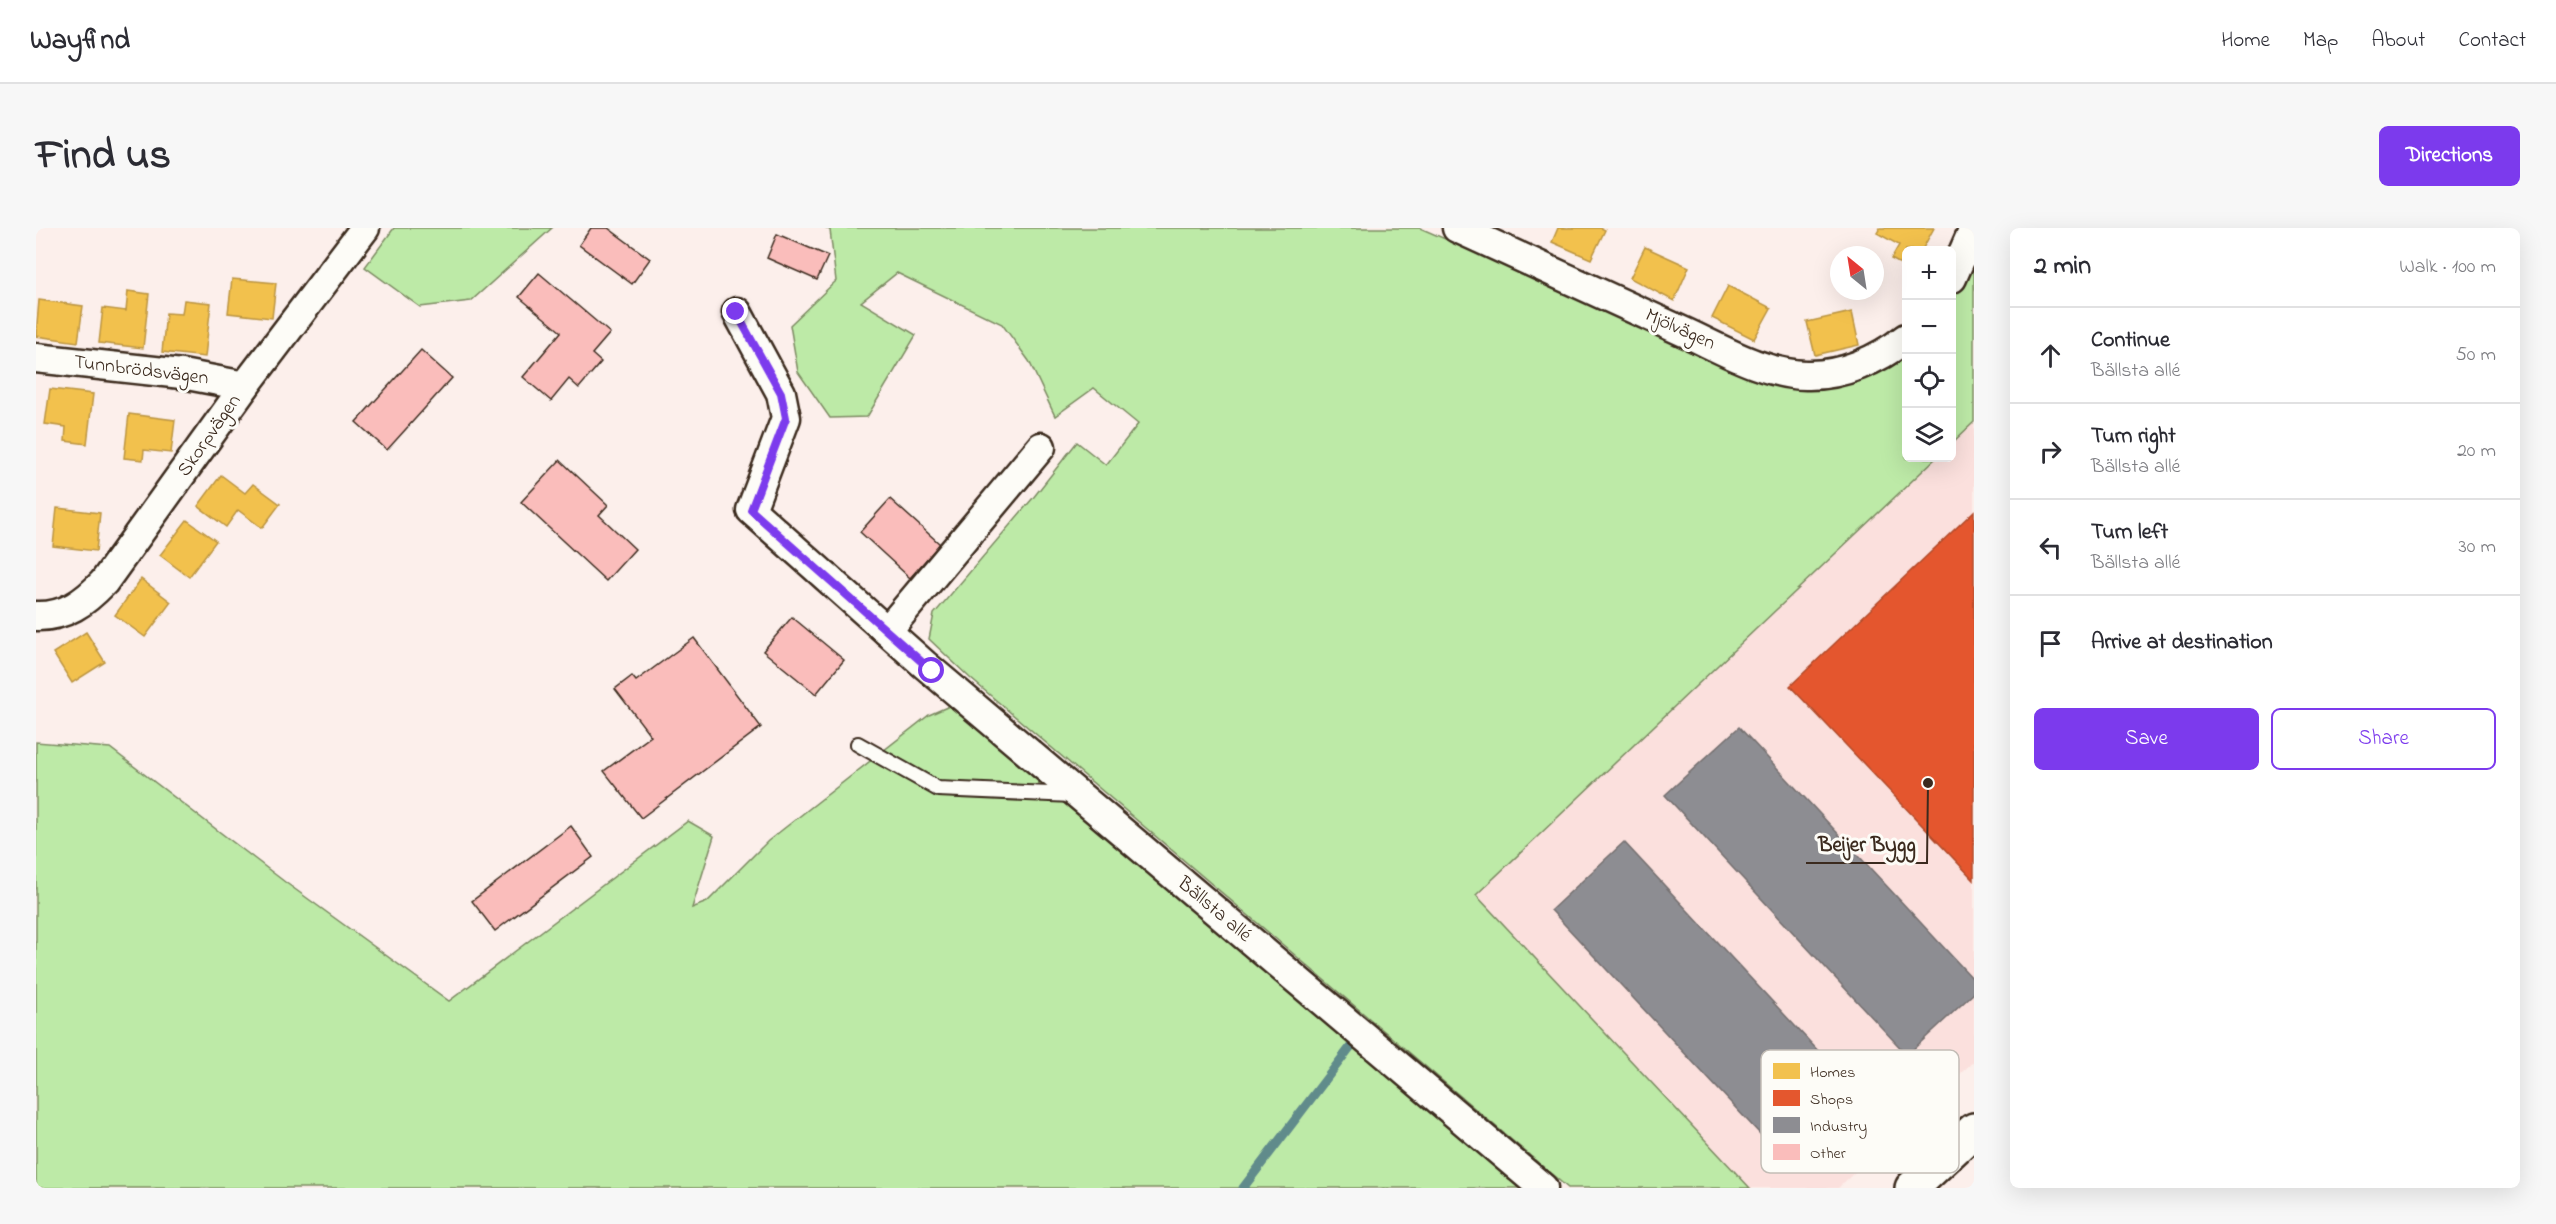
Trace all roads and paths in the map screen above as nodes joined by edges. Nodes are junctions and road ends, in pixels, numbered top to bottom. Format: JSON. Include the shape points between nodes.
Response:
{"nodes":[{"id":1,"x":365,"y":228,"type":"edge"},
{"id":2,"x":1457,"y":228,"type":"edge"},
{"id":3,"x":1974,"y":228,"type":"edge"},
{"id":4,"x":1956,"y":269,"type":"edge"},
{"id":5,"x":736,"y":312,"type":"dead end"},
{"id":6,"x":1902,"y":341,"type":"edge"},
{"id":7,"x":36,"y":358,"type":"edge"},
{"id":8,"x":245,"y":386,"type":"junction"},
{"id":9,"x":1041,"y":447,"type":"dead end"},
{"id":10,"x":36,"y":616,"type":"edge"},
{"id":11,"x":887,"y":631,"type":"junction"},
{"id":12,"x":858,"y":744,"type":"dead end"},
{"id":13,"x":1078,"y":795,"type":"junction"},
{"id":14,"x":1974,"y":1130,"type":"edge"},
{"id":15,"x":1959,"y":1144,"type":"edge"},
{"id":16,"x":1928,"y":1173,"type":"edge"},
{"id":17,"x":1543,"y":1188,"type":"edge"},
{"id":18,"x":1912,"y":1188,"type":"edge"}],
"edges":[{"from":1,"to":8,"type":"street","name":"Skorpvägen"},
{"from":2,"to":6,"type":"street","name":"Mjölvägen","via":[[1782,373],[1806,375],[1853,367]]},
{"from":3,"to":4,"type":"street"},
{"from":5,"to":11,"type":"street","name":"Bällsta allé","via":[[781,393],[786,418],[751,510]]},
{"from":7,"to":8,"type":"street","name":"Tunnbrödsvägen","via":[[182,374]]},
{"from":8,"to":10,"type":"street","name":"Skorpvägen","via":[[104,582],[71,610],[49,617]]},
{"from":9,"to":11,"type":"street"},
{"from":11,"to":13,"type":"street","name":"Bällsta allé"},
{"from":12,"to":13,"type":"lane","via":[[938,789]]},
{"from":13,"to":17,"type":"street","name":"Bällsta allé"},
{"from":14,"to":15,"type":"street"},
{"from":16,"to":18,"type":"street"}]}
